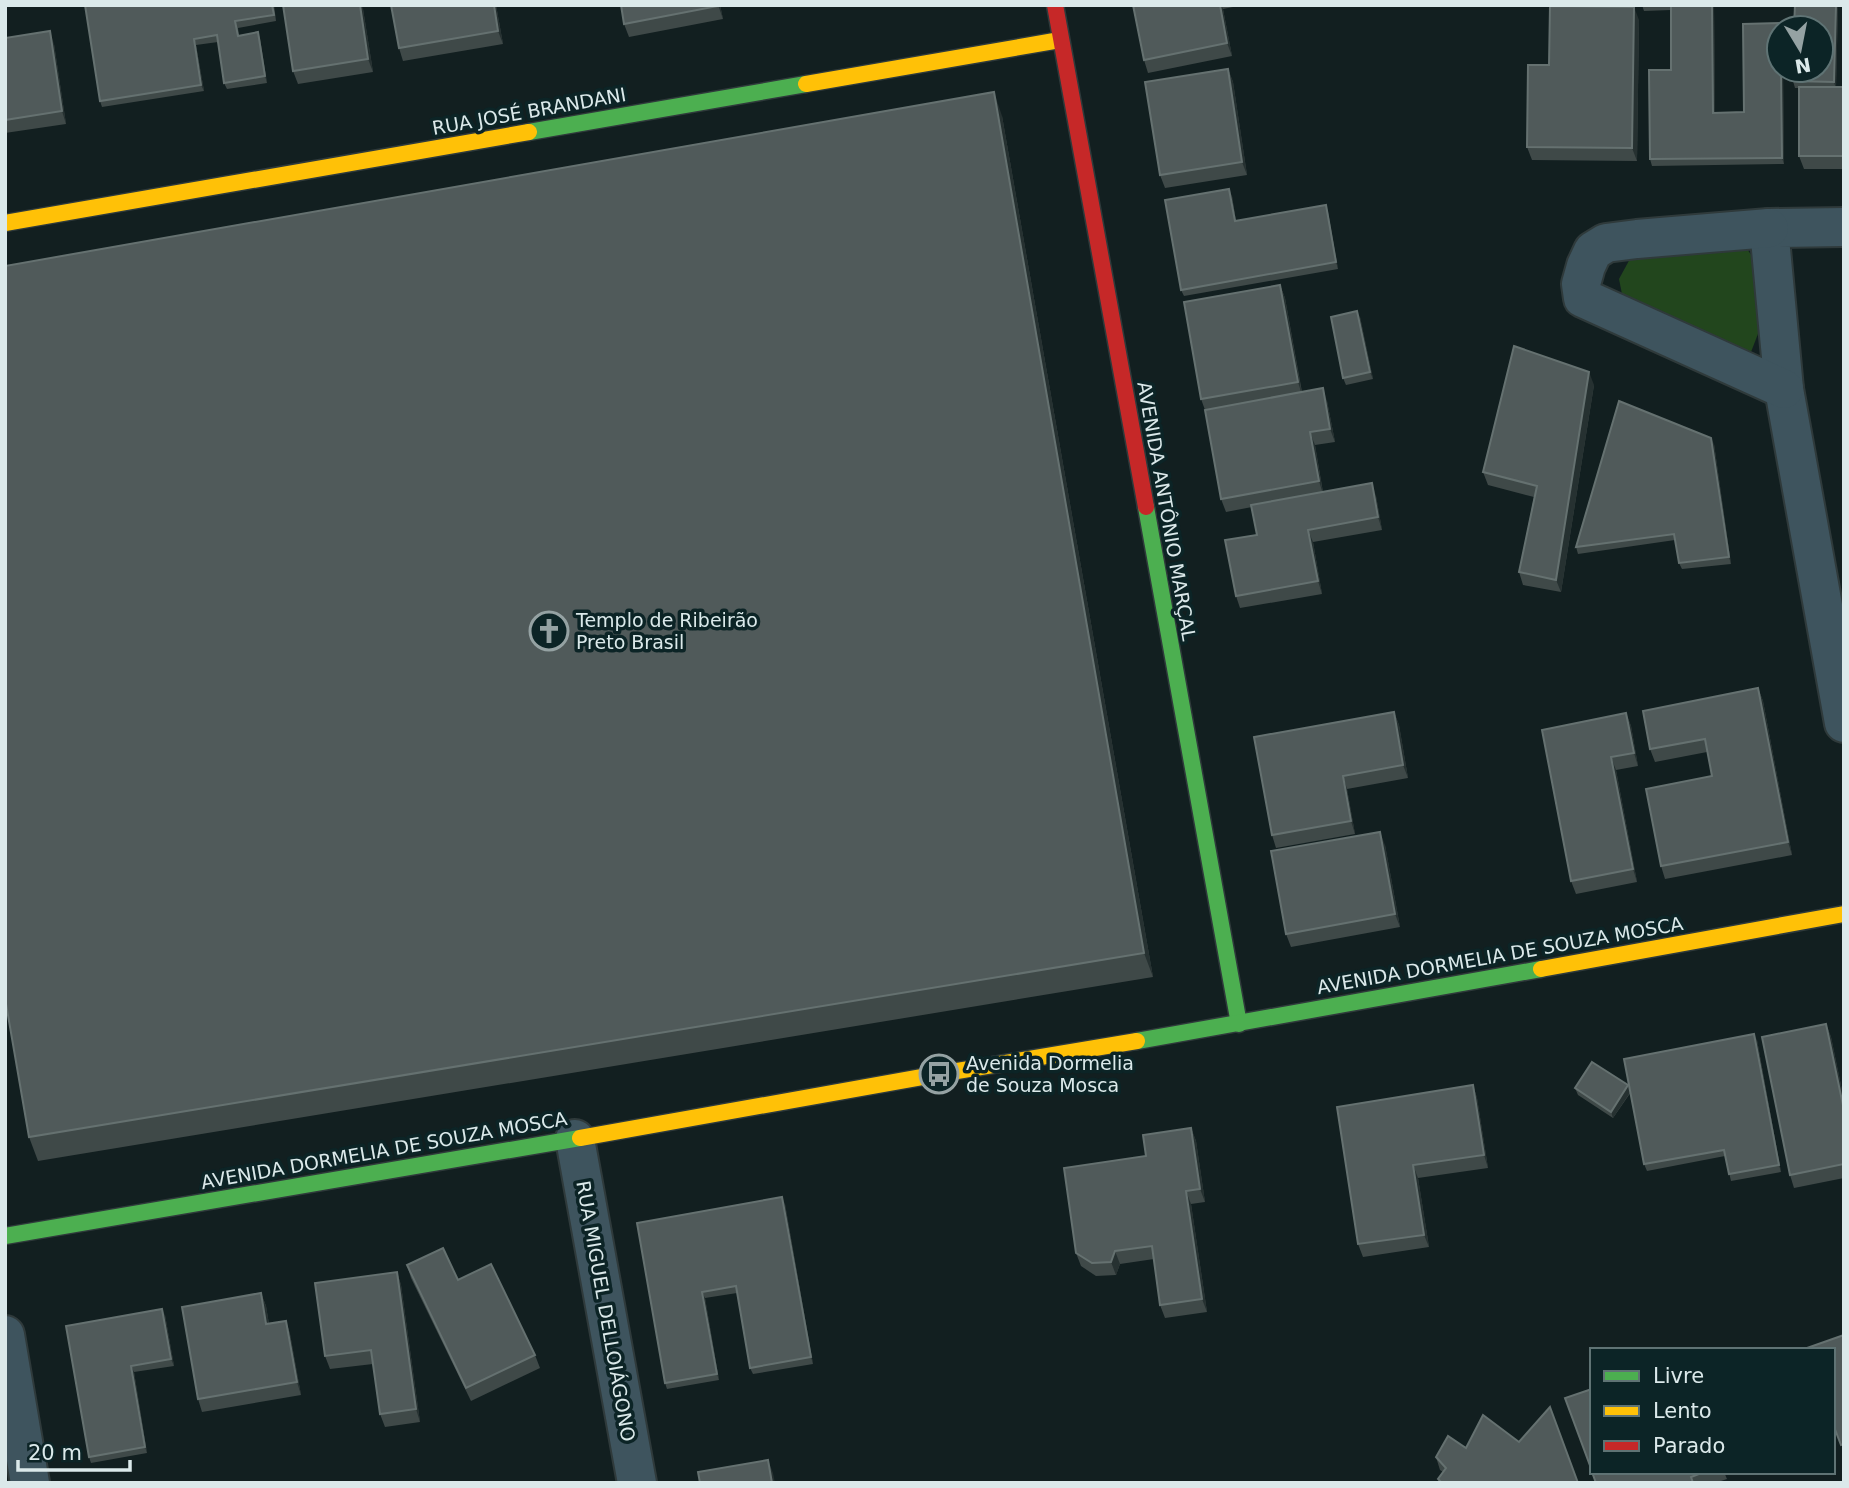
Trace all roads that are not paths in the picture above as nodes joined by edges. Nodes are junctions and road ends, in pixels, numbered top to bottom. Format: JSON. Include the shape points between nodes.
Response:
{"nodes":[{"id":1,"x":1055,"y":5,"type":"edge"},
{"id":2,"x":1060,"y":40,"type":"junction"},
{"id":3,"x":5,"y":223,"type":"edge"},
{"id":4,"x":1844,"y":228,"type":"edge"},
{"id":5,"x":1769,"y":229,"type":"junction"},
{"id":6,"x":1784,"y":389,"type":"junction"},
{"id":7,"x":1844,"y":723,"type":"edge"},
{"id":8,"x":1844,"y":914,"type":"edge"},
{"id":9,"x":1239,"y":1024,"type":"junction"},
{"id":10,"x":575,"y":1139,"type":"junction"},
{"id":11,"x":5,"y":1236,"type":"edge"},
{"id":12,"x":5,"y":1335,"type":"edge"},
{"id":13,"x":30,"y":1483,"type":"edge"},
{"id":14,"x":637,"y":1483,"type":"edge"}],
"edges":[{"from":1,"to":2,"type":"street","name":"AVENIDA ANTÔNIO MARÇAL"},
{"from":2,"to":3,"type":"street","name":"RUA JOSÉ BRANDANI"},
{"from":2,"to":9,"type":"street","name":"AVENIDA ANTÔNIO MARÇAL"},
{"from":4,"to":5,"type":"street"},
{"from":5,"to":6,"type":"street"},
{"from":5,"to":6,"type":"street","via":[[1606,243],[1593,251],[1581,284],[1583,298]]},
{"from":6,"to":7,"type":"street"},
{"from":8,"to":9,"type":"street","name":"AVENIDA DORMELIA DE SOUZA MOSCA"},
{"from":9,"to":10,"type":"street","name":"AVENIDA DORMELIA DE SOUZA MOSCA"},
{"from":10,"to":11,"type":"street","name":"AVENIDA DORMELIA DE SOUZA MOSCA"},
{"from":10,"to":14,"type":"street","name":"RUA MIGUEL DELLOIÁGONO"},
{"from":12,"to":13,"type":"street"}]}
